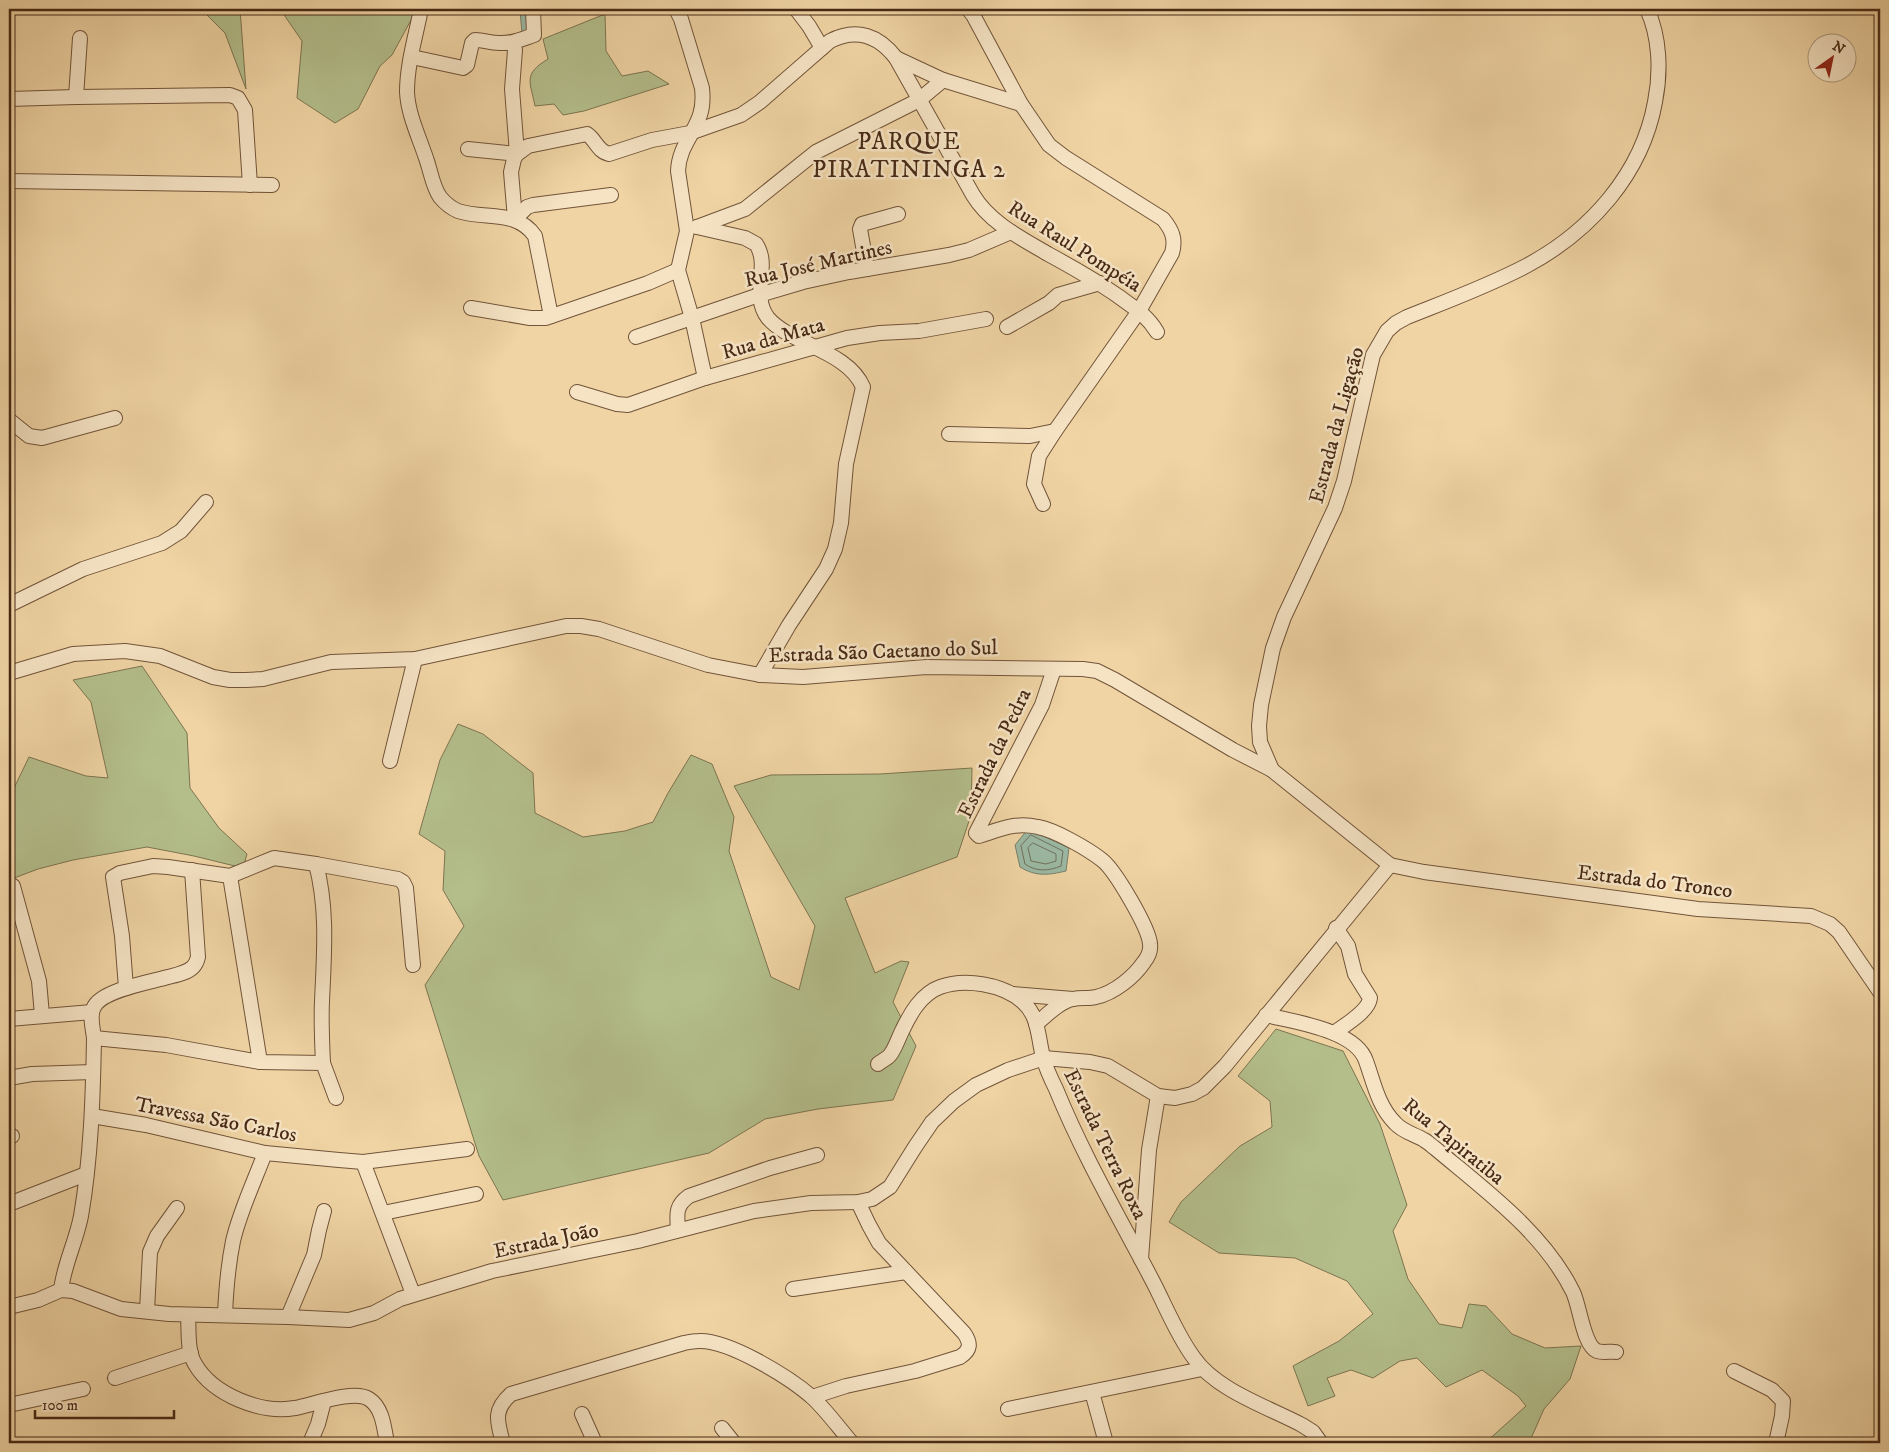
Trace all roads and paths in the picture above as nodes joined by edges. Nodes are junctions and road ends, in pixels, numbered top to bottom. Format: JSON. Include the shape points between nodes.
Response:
{"nodes":[{"id":1,"x":421,"y":9,"type":"edge"},
{"id":2,"x":533,"y":9,"type":"edge"},
{"id":3,"x":676,"y":9,"type":"edge"},
{"id":4,"x":796,"y":9,"type":"edge"},
{"id":5,"x":968,"y":9,"type":"edge"},
{"id":6,"x":1647,"y":9,"type":"edge"},
{"id":7,"x":80,"y":38,"type":"dead end"},
{"id":8,"x":513,"y":43,"type":"junction"},
{"id":9,"x":822,"y":48,"type":"junction"},
{"id":10,"x":412,"y":57,"type":"junction"},
{"id":11,"x":896,"y":58,"type":"junction"},
{"id":12,"x":1004,"y":73,"type":"junction"},
{"id":13,"x":943,"y":80,"type":"junction"},
{"id":14,"x":985,"y":93,"type":"junction"},
{"id":15,"x":76,"y":97,"type":"junction"},
{"id":16,"x":9,"y":98,"type":"edge"},
{"id":17,"x":919,"y":100,"type":"junction"},
{"id":18,"x":1021,"y":104,"type":"junction"},
{"id":19,"x":690,"y":133,"type":"junction"},
{"id":20,"x":468,"y":150,"type":"dead end"},
{"id":21,"x":518,"y":154,"type":"junction"},
{"id":22,"x":9,"y":181,"type":"edge"},
{"id":23,"x":250,"y":185,"type":"junction"},
{"id":24,"x":272,"y":185,"type":"dead end"},
{"id":25,"x":611,"y":195,"type":"dead end"},
{"id":26,"x":898,"y":214,"type":"dead end"},
{"id":27,"x":515,"y":219,"type":"junction"},
{"id":28,"x":692,"y":229,"type":"junction"},
{"id":29,"x":1011,"y":232,"type":"junction"},
{"id":30,"x":867,"y":269,"type":"junction"},
{"id":31,"x":678,"y":270,"type":"junction"},
{"id":32,"x":1100,"y":283,"type":"junction"},
{"id":33,"x":759,"y":295,"type":"junction"},
{"id":34,"x":471,"y":308,"type":"dead end"},
{"id":35,"x":1139,"y":310,"type":"junction"},
{"id":36,"x":551,"y":316,"type":"junction"},
{"id":37,"x":692,"y":318,"type":"junction"},
{"id":38,"x":986,"y":319,"type":"dead end"},
{"id":39,"x":1007,"y":327,"type":"dead end"},
{"id":40,"x":1157,"y":332,"type":"dead end"},
{"id":41,"x":636,"y":337,"type":"dead end"},
{"id":42,"x":815,"y":346,"type":"junction"},
{"id":43,"x":705,"y":378,"type":"junction"},
{"id":44,"x":577,"y":392,"type":"dead end"},
{"id":45,"x":115,"y":418,"type":"dead end"},
{"id":46,"x":9,"y":420,"type":"edge"},
{"id":47,"x":1055,"y":431,"type":"junction"},
{"id":48,"x":949,"y":434,"type":"dead end"},
{"id":49,"x":206,"y":502,"type":"dead end"},
{"id":50,"x":1043,"y":504,"type":"dead end"},
{"id":51,"x":9,"y":606,"type":"edge"},
{"id":52,"x":415,"y":659,"type":"junction"},
{"id":53,"x":1054,"y":669,"type":"junction"},
{"id":54,"x":9,"y":673,"type":"edge"},
{"id":55,"x":760,"y":675,"type":"junction"},
{"id":56,"x":390,"y":760,"type":"dead end"},
{"id":57,"x":1272,"y":770,"type":"junction"},
{"id":58,"x":316,"y":864,"type":"junction"},
{"id":59,"x":1390,"y":865,"type":"junction"},
{"id":60,"x":192,"y":870,"type":"junction"},
{"id":61,"x":230,"y":876,"type":"junction"},
{"id":62,"x":13,"y":886,"type":"dead end"},
{"id":63,"x":1336,"y":928,"type":"junction"},
{"id":64,"x":413,"y":965,"type":"dead end"},
{"id":65,"x":126,"y":988,"type":"junction"},
{"id":66,"x":1880,"y":992,"type":"edge"},
{"id":67,"x":1012,"y":994,"type":"junction"},
{"id":68,"x":1073,"y":999,"type":"junction"},
{"id":69,"x":92,"y":1012,"type":"junction"},
{"id":70,"x":42,"y":1015,"type":"junction"},
{"id":71,"x":1266,"y":1015,"type":"junction"},
{"id":72,"x":9,"y":1019,"type":"edge"},
{"id":73,"x":1036,"y":1024,"type":"junction"},
{"id":74,"x":1334,"y":1033,"type":"junction"},
{"id":75,"x":94,"y":1038,"type":"junction"},
{"id":76,"x":1044,"y":1058,"type":"junction"},
{"id":77,"x":260,"y":1062,"type":"junction"},
{"id":78,"x":322,"y":1063,"type":"junction"},
{"id":79,"x":878,"y":1064,"type":"dead end"},
{"id":80,"x":94,"y":1072,"type":"junction"},
{"id":81,"x":9,"y":1078,"type":"edge"},
{"id":82,"x":1158,"y":1096,"type":"junction"},
{"id":83,"x":336,"y":1098,"type":"dead end"},
{"id":84,"x":92,"y":1116,"type":"junction"},
{"id":85,"x":467,"y":1149,"type":"dead end"},
{"id":86,"x":265,"y":1153,"type":"junction"},
{"id":87,"x":817,"y":1155,"type":"dead end"},
{"id":88,"x":363,"y":1162,"type":"junction"},
{"id":89,"x":86,"y":1174,"type":"junction"},
{"id":90,"x":476,"y":1194,"type":"dead end"},
{"id":91,"x":858,"y":1202,"type":"junction"},
{"id":92,"x":9,"y":1204,"type":"edge"},
{"id":93,"x":177,"y":1208,"type":"dead end"},
{"id":94,"x":324,"y":1212,"type":"dead end"},
{"id":95,"x":383,"y":1214,"type":"junction"},
{"id":96,"x":678,"y":1230,"type":"junction"},
{"id":97,"x":1141,"y":1259,"type":"junction"},
{"id":98,"x":906,"y":1272,"type":"junction"},
{"id":99,"x":793,"y":1289,"type":"dead end"},
{"id":100,"x":61,"y":1290,"type":"junction"},
{"id":101,"x":413,"y":1294,"type":"junction"},
{"id":102,"x":9,"y":1307,"type":"edge"},
{"id":103,"x":147,"y":1311,"type":"junction"},
{"id":104,"x":188,"y":1315,"type":"junction"},
{"id":105,"x":225,"y":1315,"type":"junction"},
{"id":106,"x":288,"y":1316,"type":"junction"},
{"id":107,"x":1616,"y":1352,"type":"dead end"},
{"id":108,"x":191,"y":1353,"type":"junction"},
{"id":109,"x":1202,"y":1369,"type":"junction"},
{"id":110,"x":1734,"y":1371,"type":"dead end"},
{"id":111,"x":115,"y":1378,"type":"dead end"},
{"id":112,"x":83,"y":1389,"type":"dead end"},
{"id":113,"x":1092,"y":1392,"type":"junction"},
{"id":114,"x":812,"y":1397,"type":"junction"},
{"id":115,"x":324,"y":1401,"type":"junction"},
{"id":116,"x":9,"y":1405,"type":"edge"},
{"id":117,"x":1008,"y":1409,"type":"dead end"},
{"id":118,"x":582,"y":1414,"type":"dead end"},
{"id":119,"x":722,"y":1428,"type":"dead end"},
{"id":120,"x":310,"y":1443,"type":"edge"},
{"id":121,"x":387,"y":1443,"type":"edge"},
{"id":122,"x":503,"y":1443,"type":"edge"},
{"id":123,"x":595,"y":1443,"type":"edge"},
{"id":124,"x":734,"y":1443,"type":"edge"},
{"id":125,"x":852,"y":1443,"type":"edge"},
{"id":126,"x":1106,"y":1443,"type":"edge"},
{"id":127,"x":1321,"y":1443,"type":"edge"},
{"id":128,"x":1776,"y":1443,"type":"edge"}],
"edges":[{"from":1,"to":10,"type":"street"},
{"from":2,"to":8,"type":"street","via":[[534,35]]},
{"from":3,"to":19,"type":"street","via":[[702,88],[700,116]]},
{"from":4,"to":9,"type":"street"},
{"from":5,"to":12,"type":"street"},
{"from":6,"to":57,"type":"street","name":"Estrada da Ligação","via":[[1658,51],[1652,119],[1634,166],[1612,196],[1588,222],[1553,251],[1494,282],[1396,323],[1373,356],[1335,508],[1273,648],[1259,726],[1260,742]]},
{"from":7,"to":15,"type":"street"},
{"from":8,"to":10,"type":"street","via":[[475,40],[463,68]]},
{"from":8,"to":21,"type":"street","via":[[512,89]]},
{"from":9,"to":11,"type":"street","name":"Rua Raul Pompéia","via":[[839,36],[861,35],[879,40]]},
{"from":9,"to":19,"type":"street","name":"Rua Raul Pompéia","via":[[741,115]]},
{"from":10,"to":27,"type":"street","via":[[407,93],[440,197],[447,205],[464,213]]},
{"from":11,"to":13,"type":"street"},
{"from":11,"to":17,"type":"street","name":"Rua Raul Pompéia"},
{"from":12,"to":14,"type":"street"},
{"from":12,"to":18,"type":"street"},
{"from":13,"to":14,"type":"street"},
{"from":13,"to":17,"type":"street"},
{"from":14,"to":18,"type":"street"},
{"from":15,"to":16,"type":"street"},
{"from":15,"to":23,"type":"street","via":[[230,95],[238,98],[245,110]]},
{"from":17,"to":28,"type":"street","via":[[816,152],[745,209]]},
{"from":17,"to":29,"type":"street","name":"Rua Raul Pompéia","via":[[978,202]]},
{"from":18,"to":35,"type":"street","via":[[1049,145],[1169,226],[1173,235],[1172,253]]},
{"from":19,"to":21,"type":"street","name":"Rua Raul Pompéia","via":[[652,140],[609,154],[587,134],[528,146]]},
{"from":19,"to":28,"type":"street","via":[[681,152],[678,171]]},
{"from":20,"to":21,"type":"street"},
{"from":21,"to":27,"type":"street","via":[[511,172]]},
{"from":22,"to":23,"type":"street"},
{"from":23,"to":24,"type":"street"},
{"from":25,"to":27,"type":"street","via":[[533,204]]},
{"from":26,"to":30,"type":"street","via":[[862,224],[860,229]]},
{"from":27,"to":36,"type":"street","via":[[534,236]]},
{"from":28,"to":31,"type":"street"},
{"from":28,"to":33,"type":"street","via":[[745,238],[756,244],[761,256]]},
{"from":29,"to":30,"type":"street","name":"Rua José Martines","via":[[969,250]]},
{"from":29,"to":32,"type":"street","name":"Rua Raul Pompéia"},
{"from":30,"to":33,"type":"street","name":"Rua José Martines"},
{"from":31,"to":36,"type":"street"},
{"from":31,"to":37,"type":"street"},
{"from":32,"to":35,"type":"street","name":"Rua Raul Pompéia"},
{"from":32,"to":39,"type":"street","via":[[1058,295]]},
{"from":33,"to":37,"type":"street","name":"Rua José Martines"},
{"from":33,"to":42,"type":"street","via":[[762,308],[772,322]]},
{"from":34,"to":36,"type":"street","via":[[530,318]]},
{"from":35,"to":40,"type":"street","name":"Rua Raul Pompéia"},
{"from":35,"to":47,"type":"street"},
{"from":37,"to":41,"type":"street","name":"Rua José Martines"},
{"from":37,"to":43,"type":"street"},
{"from":38,"to":42,"type":"street","name":"Rua da Mata","via":[[919,331],[864,335]]},
{"from":42,"to":43,"type":"street","name":"Rua da Mata"},
{"from":42,"to":55,"type":"street","via":[[856,376],[863,387],[846,464],[835,550]]},
{"from":43,"to":44,"type":"street","name":"Rua da Mata","via":[[628,405]]},
{"from":45,"to":46,"type":"street","via":[[42,438],[29,436]]},
{"from":47,"to":48,"type":"street","via":[[1030,436]]},
{"from":47,"to":50,"type":"street","via":[[1039,456],[1034,484]]},
{"from":49,"to":51,"type":"street","via":[[186,526],[162,543],[84,569]]},
{"from":52,"to":54,"type":"street","name":"Estrada São Caetano do Sul","via":[[331,662],[263,678],[230,680],[213,677],[160,656],[125,651],[72,654]]},
{"from":52,"to":55,"type":"street","name":"Estrada São Caetano do Sul","via":[[530,633],[581,626],[708,665]]},
{"from":52,"to":56,"type":"street"},
{"from":53,"to":55,"type":"street","name":"Estrada São Caetano do Sul","via":[[963,666],[802,677]]},
{"from":53,"to":57,"type":"street","name":"Estrada São Caetano do Sul","via":[[1083,669],[1103,674]]},
{"from":53,"to":68,"type":"street","name":"Estrada da Pedra","via":[[1042,705],[976,833],[979,836],[1008,826],[1040,827],[1088,850],[1117,876],[1146,932],[1149,952],[1134,974],[1109,993],[1095,998]]},
{"from":57,"to":59,"type":"street"},
{"from":58,"to":61,"type":"street","via":[[274,858]]},
{"from":58,"to":64,"type":"street","via":[[403,882]]},
{"from":58,"to":78,"type":"street","via":[[325,925]]},
{"from":59,"to":63,"type":"street"},
{"from":59,"to":66,"type":"street","name":"Estrada do Tronco","via":[[1698,908],[1811,916],[1840,932]]},
{"from":60,"to":61,"type":"street"},
{"from":60,"to":65,"type":"street","via":[[196,963],[183,973]]},
{"from":60,"to":65,"type":"street","via":[[153,866],[113,877]]},
{"from":61,"to":77,"type":"street"},
{"from":62,"to":70,"type":"street","via":[[38,981]]},
{"from":63,"to":71,"type":"street"},
{"from":63,"to":74,"type":"street","via":[[1348,946],[1355,974],[1370,1002]]},
{"from":65,"to":69,"type":"street","via":[[96,1003]]},
{"from":67,"to":68,"type":"street"},
{"from":67,"to":73,"type":"street","via":[[1030,1010]]},
{"from":67,"to":79,"type":"street","via":[[976,984],[955,983],[935,989],[918,1002],[890,1055]]},
{"from":68,"to":73,"type":"street","name":"Estrada da Pedra"},
{"from":69,"to":70,"type":"street"},
{"from":69,"to":75,"type":"street"},
{"from":70,"to":72,"type":"street"},
{"from":71,"to":74,"type":"street","name":"Rua Tapiratiba"},
{"from":71,"to":82,"type":"street","via":[[1203,1088],[1175,1098]]},
{"from":73,"to":76,"type":"street"},
{"from":74,"to":107,"type":"street","name":"Rua Tapiratiba","via":[[1357,1047],[1366,1058],[1377,1096],[1395,1123],[1407,1133],[1425,1140],[1472,1179],[1520,1222],[1553,1258],[1574,1292],[1592,1348]]},
{"from":75,"to":77,"type":"street","via":[[166,1045]]},
{"from":75,"to":80,"type":"street"},
{"from":76,"to":82,"type":"street","name":"Estrada Terra Roxa","via":[[1108,1066]]},
{"from":76,"to":91,"type":"street","name":"Estrada João","via":[[976,1085],[954,1101],[932,1122],[890,1187],[872,1199]]},
{"from":76,"to":97,"type":"street","name":"Estrada Terra Roxa","via":[[1093,1171]]},
{"from":77,"to":78,"type":"street"},
{"from":78,"to":83,"type":"street"},
{"from":80,"to":81,"type":"street"},
{"from":80,"to":84,"type":"street"},
{"from":82,"to":97,"type":"street"},
{"from":84,"to":86,"type":"street","name":"Travessa São Carlos"},
{"from":84,"to":89,"type":"street"},
{"from":85,"to":88,"type":"street","name":"Travessa São Carlos"},
{"from":86,"to":88,"type":"street","name":"Travessa São Carlos"},
{"from":86,"to":105,"type":"street","via":[[233,1240]]},
{"from":87,"to":96,"type":"street","via":[[689,1196],[681,1202],[678,1210]]},
{"from":88,"to":95,"type":"street"},
{"from":89,"to":92,"type":"street"},
{"from":89,"to":100,"type":"street","via":[[76,1237],[63,1273]]},
{"from":90,"to":95,"type":"street"},
{"from":91,"to":96,"type":"street","name":"Estrada João","via":[[779,1207]]},
{"from":91,"to":98,"type":"street","via":[[879,1243]]},
{"from":93,"to":103,"type":"street","via":[[150,1252]]},
{"from":94,"to":106,"type":"street","via":[[314,1255]]},
{"from":95,"to":101,"type":"street"},
{"from":96,"to":101,"type":"street","name":"Estrada João","via":[[492,1271]]},
{"from":97,"to":109,"type":"street","name":"Estrada Terra Roxa","via":[[1181,1339]]},
{"from":98,"to":99,"type":"street"},
{"from":98,"to":114,"type":"street","via":[[964,1333],[969,1346],[967,1353],[915,1371]]},
{"from":100,"to":102,"type":"street"},
{"from":100,"to":103,"type":"street","name":"Estrada João","via":[[73,1291],[121,1309]]},
{"from":101,"to":106,"type":"street","name":"Estrada João","via":[[374,1313],[349,1320]]},
{"from":103,"to":104,"type":"street","name":"Estrada João"},
{"from":104,"to":105,"type":"street","name":"Estrada João"},
{"from":104,"to":108,"type":"street"},
{"from":105,"to":106,"type":"street","name":"Estrada João"},
{"from":108,"to":111,"type":"street"},
{"from":108,"to":115,"type":"street","via":[[194,1363],[217,1386],[252,1405],[272,1409]]},
{"from":109,"to":113,"type":"street"},
{"from":109,"to":127,"type":"street","name":"Estrada Terra Roxa","via":[[1242,1395],[1313,1432]]},
{"from":110,"to":128,"type":"street","via":[[1772,1390],[1783,1401]]},
{"from":112,"to":116,"type":"street"},
{"from":113,"to":117,"type":"street"},
{"from":113,"to":126,"type":"street"},
{"from":114,"to":122,"type":"street","via":[[739,1351],[716,1343],[684,1343],[511,1394],[501,1402],[498,1412]]},
{"from":114,"to":125,"type":"street"},
{"from":115,"to":120,"type":"street"},
{"from":115,"to":121,"type":"street","via":[[357,1395],[368,1397],[381,1414]]},
{"from":118,"to":123,"type":"street"},
{"from":119,"to":124,"type":"street"}]}
